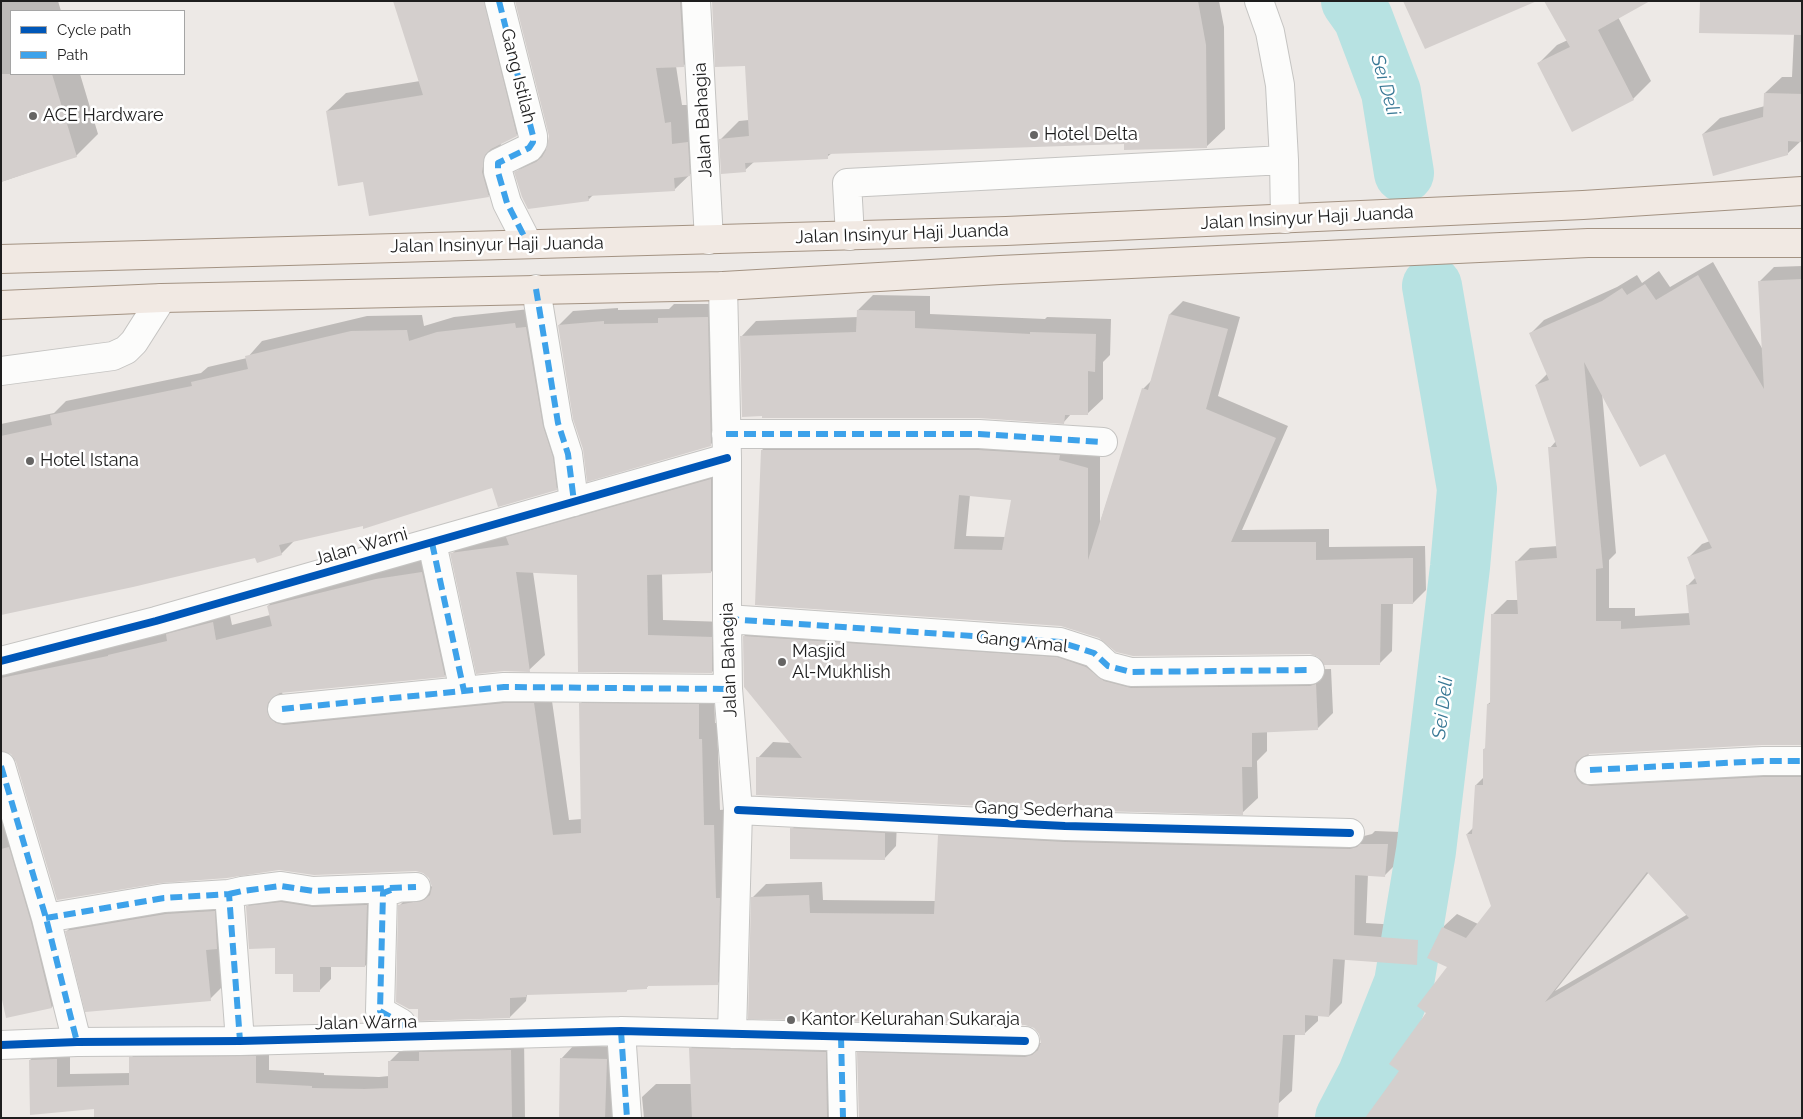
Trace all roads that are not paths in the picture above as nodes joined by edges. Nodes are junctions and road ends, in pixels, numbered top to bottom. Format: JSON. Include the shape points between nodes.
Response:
{"nodes":[{"id":1,"x":499,"y":1,"type":"edge"},
{"id":2,"x":696,"y":1,"type":"edge"},
{"id":3,"x":1259,"y":1,"type":"edge"},
{"id":4,"x":1284,"y":160,"type":"junction"},
{"id":5,"x":1802,"y":190,"type":"edge"},
{"id":6,"x":1298,"y":218,"type":"junction"},
{"id":7,"x":850,"y":236,"type":"junction"},
{"id":8,"x":709,"y":240,"type":"junction"},
{"id":9,"x":1802,"y":243,"type":"edge"},
{"id":10,"x":528,"y":244,"type":"junction"},
{"id":11,"x":1,"y":259,"type":"edge"},
{"id":12,"x":723,"y":286,"type":"junction"},
{"id":13,"x":536,"y":290,"type":"junction"},
{"id":14,"x":162,"y":298,"type":"junction"},
{"id":15,"x":1,"y":305,"type":"edge"},
{"id":16,"x":1,"y":371,"type":"edge"},
{"id":17,"x":1103,"y":442,"type":"dead end"},
{"id":18,"x":727,"y":446,"type":"junction"},
{"id":19,"x":574,"y":502,"type":"junction"},
{"id":20,"x":432,"y":543,"type":"junction"},
{"id":21,"x":727,"y":619,"type":"junction"},
{"id":22,"x":1,"y":661,"type":"edge"},
{"id":23,"x":1310,"y":670,"type":"dead end"},
{"id":24,"x":728,"y":690,"type":"junction"},
{"id":25,"x":464,"y":691,"type":"junction"},
{"id":26,"x":282,"y":709,"type":"dead end"},
{"id":27,"x":1802,"y":761,"type":"edge"},
{"id":28,"x":1,"y":766,"type":"edge"},
{"id":29,"x":1590,"y":770,"type":"dead end"},
{"id":30,"x":738,"y":810,"type":"junction"},
{"id":31,"x":1350,"y":833,"type":"dead end"},
{"id":32,"x":228,"y":894,"type":"junction"},
{"id":33,"x":46,"y":918,"type":"junction"},
{"id":34,"x":621,"y":1031,"type":"junction"},
{"id":35,"x":732,"y":1034,"type":"junction"},
{"id":36,"x":841,"y":1036,"type":"junction"},
{"id":37,"x":401,"y":1037,"type":"junction"},
{"id":38,"x":240,"y":1041,"type":"junction"},
{"id":39,"x":1024,"y":1041,"type":"dead end"},
{"id":40,"x":77,"y":1042,"type":"junction"},
{"id":41,"x":1,"y":1045,"type":"edge"},
{"id":42,"x":627,"y":1118,"type":"edge"},
{"id":43,"x":843,"y":1118,"type":"edge"}],
"edges":[{"from":1,"to":10,"type":"street","name":"Gang Istilah","via":[[533,142],[498,164],[498,172],[507,203]]},
{"from":2,"to":8,"type":"street","name":"Jalan Bahagia"},
{"from":3,"to":4,"type":"street","via":[[1270,32],[1280,84]]},
{"from":4,"to":6,"type":"street"},
{"from":4,"to":7,"type":"street","via":[[847,183]]},
{"from":5,"to":6,"type":"main road","name":"Jalan Insinyur Haji Juanda","via":[[1583,205]]},
{"from":6,"to":7,"type":"main road","name":"Jalan Insinyur Haji Juanda"},
{"from":7,"to":8,"type":"main road","name":"Jalan Insinyur Haji Juanda"},
{"from":8,"to":10,"type":"main road","name":"Jalan Insinyur Haji Juanda"},
{"from":9,"to":12,"type":"main road","via":[[1588,243]]},
{"from":10,"to":11,"type":"main road","name":"Jalan Insinyur Haji Juanda"},
{"from":12,"to":13,"type":"main road"},
{"from":12,"to":18,"type":"street","name":"Jalan Bahagia"},
{"from":13,"to":14,"type":"main road"},
{"from":13,"to":19,"type":"street","via":[[558,423],[568,454]]},
{"from":14,"to":15,"type":"main road"},
{"from":14,"to":16,"type":"street","via":[[134,342],[114,356]]},
{"from":17,"to":18,"type":"street","name":"Jalan Warni","via":[[979,434]]},
{"from":18,"to":19,"type":"street","name":"Jalan Warni"},
{"from":18,"to":21,"type":"street","name":"Jalan Bahagia"},
{"from":19,"to":20,"type":"street","name":"Jalan Warni"},
{"from":20,"to":22,"type":"street","name":"Jalan Warni","via":[[156,622]]},
{"from":20,"to":25,"type":"street"},
{"from":21,"to":23,"type":"street","name":"Gang Amal","via":[[1060,642],[1094,653],[1108,666],[1131,672]]},
{"from":21,"to":24,"type":"street","name":"Jalan Bahagia"},
{"from":24,"to":25,"type":"street","via":[[504,687]]},
{"from":24,"to":30,"type":"street","name":"Jalan Bahagia"},
{"from":25,"to":26,"type":"street"},
{"from":27,"to":29,"type":"street"},
{"from":28,"to":33,"type":"street"},
{"from":30,"to":31,"type":"street","name":"Gang Sederhana","via":[[1065,826]]},
{"from":30,"to":35,"type":"street","name":"Jalan Bahagia"},
{"from":32,"to":33,"type":"street","via":[[164,898]]},
{"from":32,"to":37,"type":"street","via":[[281,886],[313,890],[408,888],[383,893],[380,1011],[401,1023]]},
{"from":32,"to":38,"type":"street"},
{"from":33,"to":40,"type":"street"},
{"from":34,"to":35,"type":"street","name":"Jalan Warna"},
{"from":34,"to":37,"type":"street","name":"Jalan Warna"},
{"from":34,"to":42,"type":"street"},
{"from":35,"to":36,"type":"street","name":"Jalan Warna"},
{"from":36,"to":39,"type":"street","name":"Jalan Warna"},
{"from":36,"to":43,"type":"street"},
{"from":37,"to":38,"type":"street","name":"Jalan Warna"},
{"from":38,"to":40,"type":"street","name":"Jalan Warna"},
{"from":40,"to":41,"type":"street","name":"Jalan Warna"}]}
